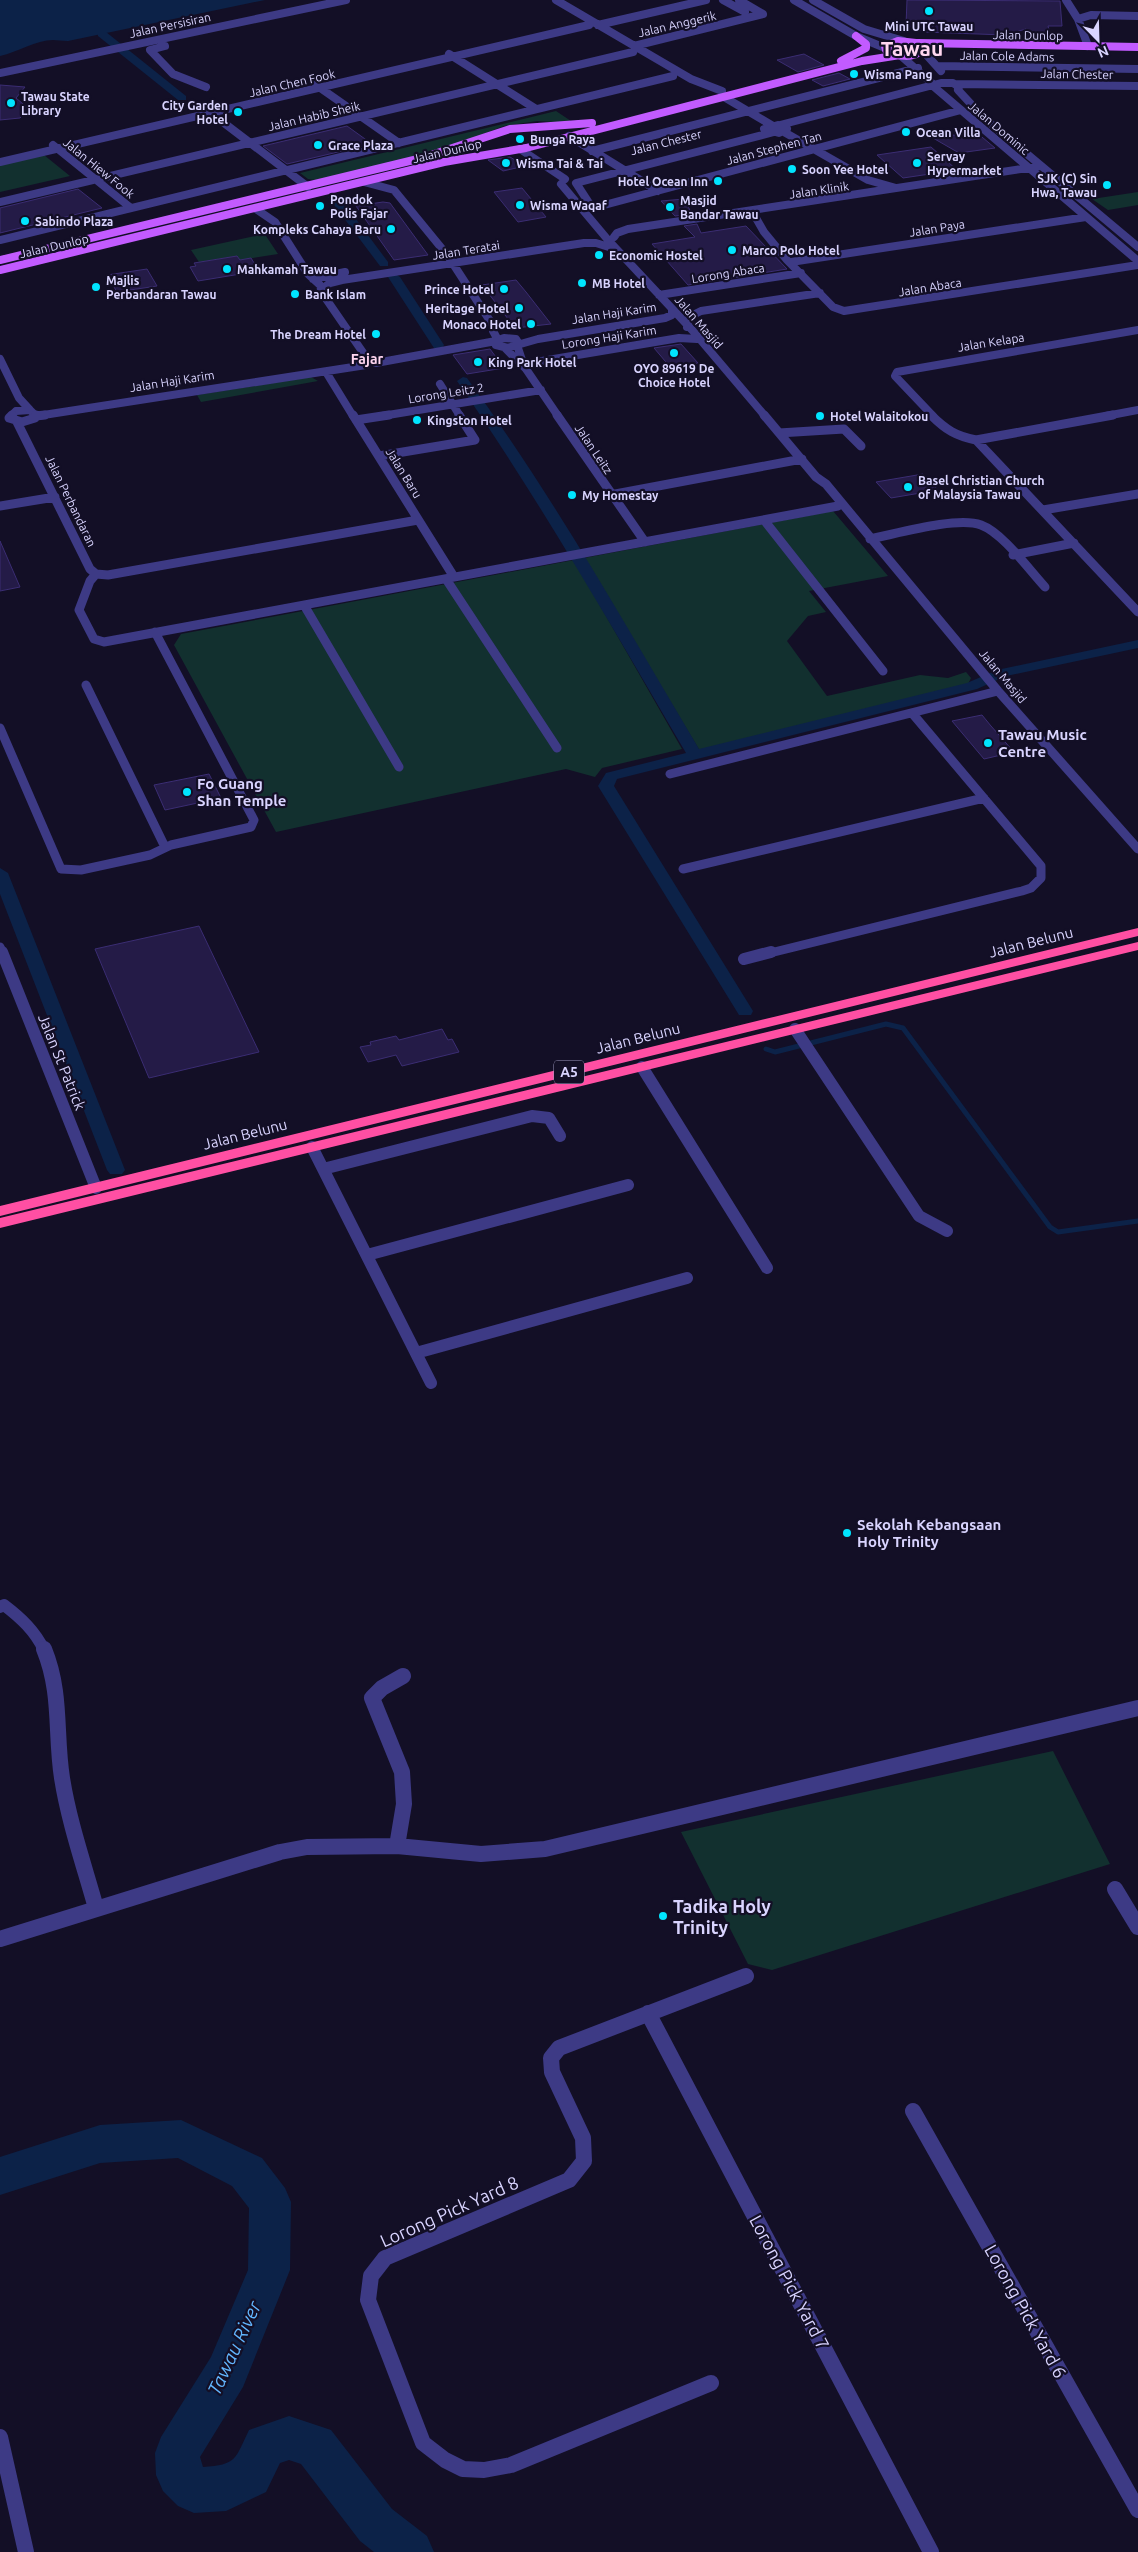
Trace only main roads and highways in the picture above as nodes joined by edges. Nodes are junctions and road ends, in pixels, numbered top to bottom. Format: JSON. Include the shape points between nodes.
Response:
{"nodes":[{"id":1,"x":856,"y":36,"type":"road end"},
{"id":2,"x":918,"y":43,"type":"junction"},
{"id":3,"x":1088,"y":46,"type":"junction"},
{"id":4,"x":1138,"y":47,"type":"edge"},
{"id":5,"x":885,"y":48,"type":"junction"},
{"id":6,"x":923,"y":51,"type":"junction"},
{"id":7,"x":1119,"y":53,"type":"junction"},
{"id":8,"x":1138,"y":53,"type":"edge"},
{"id":9,"x":900,"y":55,"type":"junction"},
{"id":10,"x":841,"y":61,"type":"junction"},
{"id":11,"x":746,"y":92,"type":"junction"},
{"id":12,"x":706,"y":94,"type":"junction"},
{"id":13,"x":723,"y":94,"type":"junction"},
{"id":14,"x":569,"y":136,"type":"junction"},
{"id":15,"x":488,"y":138,"type":"junction"},
{"id":16,"x":0,"y":260,"type":"edge"},
{"id":17,"x":0,"y":269,"type":"edge"},
{"id":18,"x":1138,"y":932,"type":"edge"},
{"id":19,"x":1138,"y":946,"type":"edge"},
{"id":20,"x":0,"y":1211,"type":"edge"},
{"id":21,"x":0,"y":1223,"type":"edge"}],
"edges":[{"from":1,"to":10,"type":"main road","via":[[866,44],[866,48]]},
{"from":2,"to":3,"type":"main road","name":"Jalan Dunlop"},
{"from":2,"to":5,"type":"main road","name":"Jalan Dunlop","via":[[904,41],[888,44]]},
{"from":2,"to":6,"type":"main road","via":[[924,47]]},
{"from":3,"to":4,"type":"main road","name":"Jalan Dunlop"},
{"from":3,"to":7,"type":"main road"},
{"from":5,"to":9,"type":"main road"},
{"from":5,"to":10,"type":"main road","name":"Jalan Dunlop"},
{"from":6,"to":7,"type":"main road","name":"Jalan Dunlop"},
{"from":6,"to":9,"type":"main road","name":"Jalan Dunlop"},
{"from":7,"to":8,"type":"main road","name":"Jalan Dunlop"},
{"from":9,"to":11,"type":"main road","name":"Jalan Dunlop","via":[[862,61]]},
{"from":10,"to":13,"type":"main road","name":"Jalan Dunlop"},
{"from":11,"to":12,"type":"main road"},
{"from":11,"to":13,"type":"main road","name":"Jalan Dunlop"},
{"from":12,"to":13,"type":"main road","name":"Jalan Dunlop"},
{"from":12,"to":15,"type":"main road","name":"Jalan Dunlop","via":[[590,123],[517,128]]},
{"from":13,"to":14,"type":"main road","name":"Jalan Dunlop"},
{"from":14,"to":15,"type":"main road","via":[[544,129]]},
{"from":14,"to":17,"type":"main road","name":"Jalan Dunlop"},
{"from":15,"to":16,"type":"main road","name":"Jalan Dunlop","via":[[422,158]]},
{"from":18,"to":20,"type":"highway","name":"Jalan Belunu","number":"A5"},
{"from":19,"to":21,"type":"highway","name":"Jalan Belunu","number":"A5","via":[[801,1039],[642,1067]]}]}
